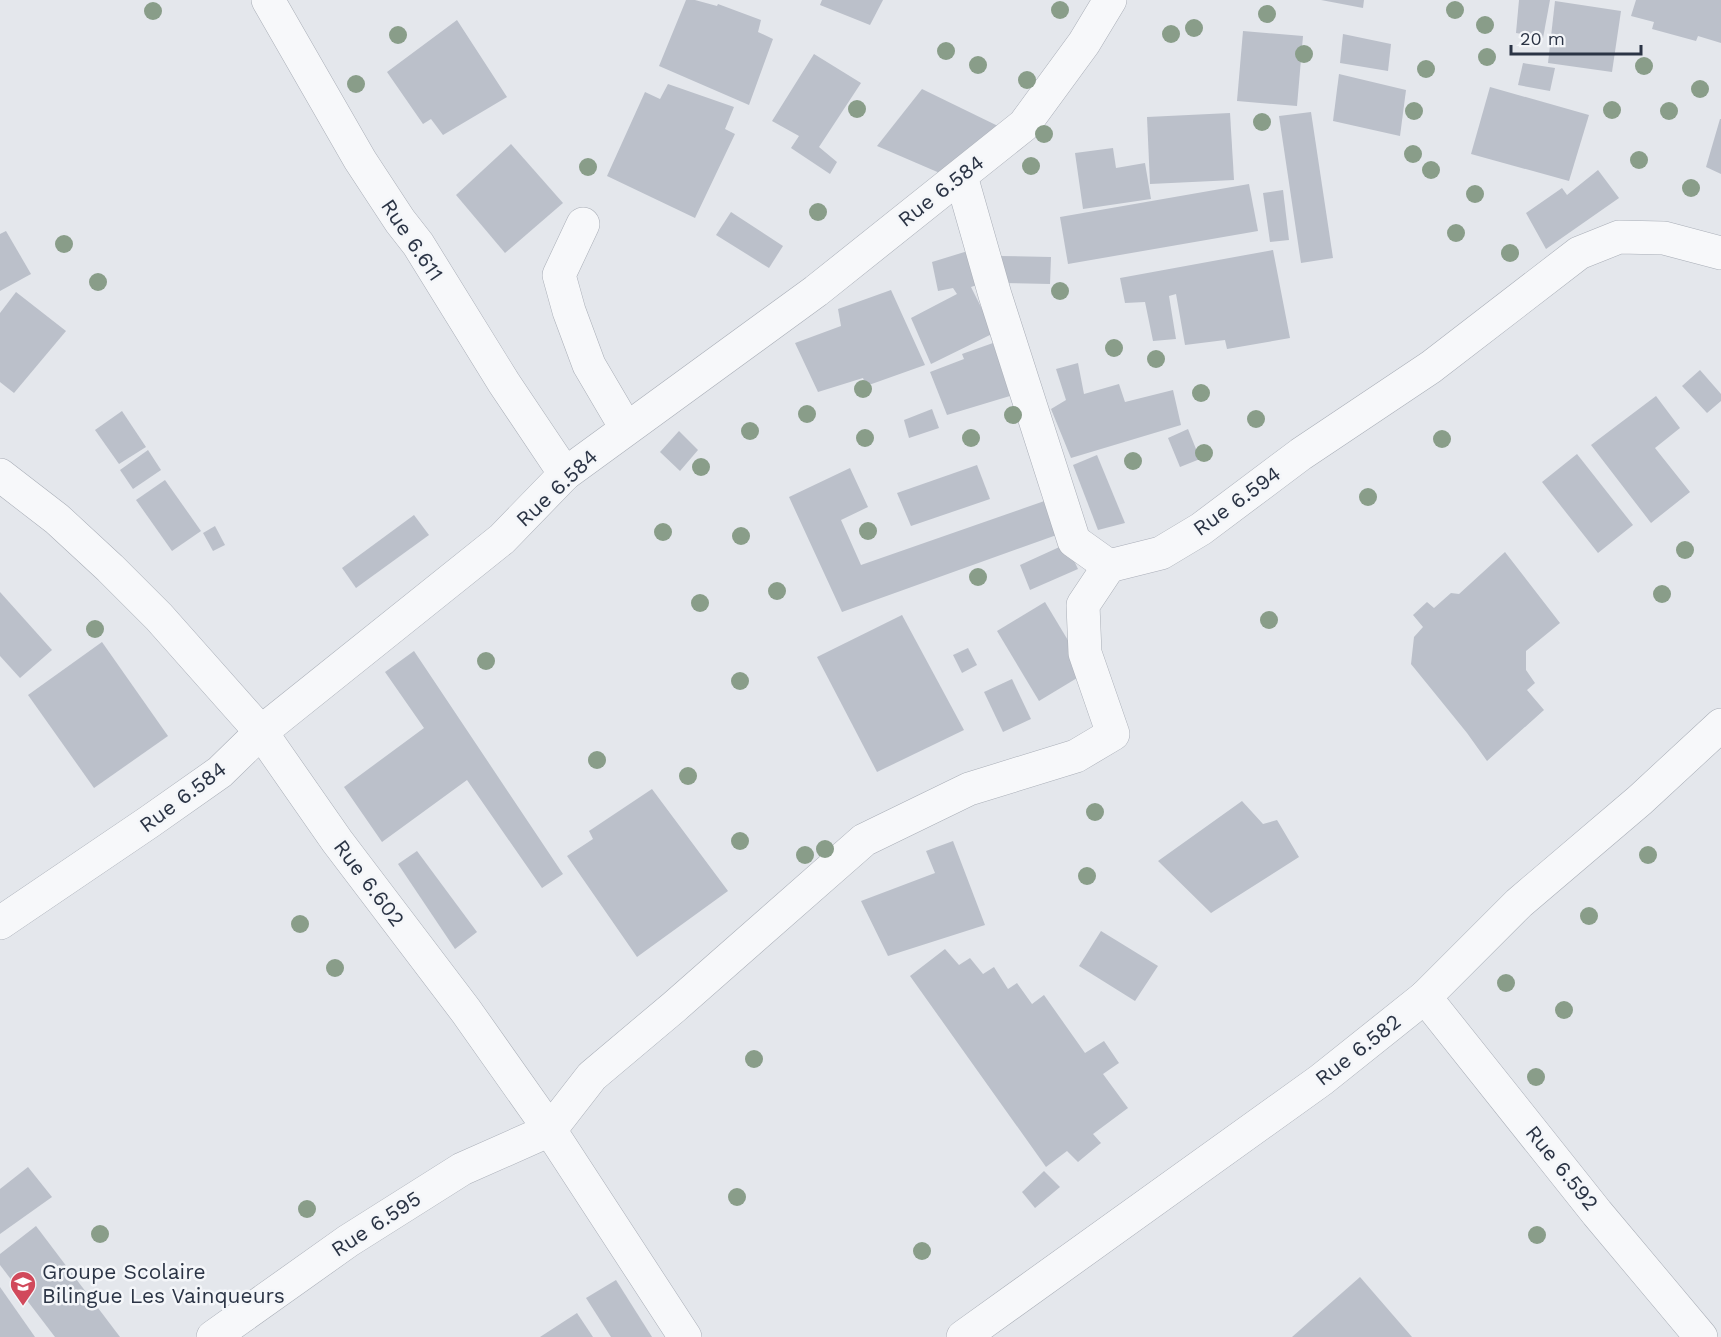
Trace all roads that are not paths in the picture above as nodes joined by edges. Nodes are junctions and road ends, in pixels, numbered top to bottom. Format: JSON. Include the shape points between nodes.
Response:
{"nodes":[{"id":1,"x":268,"y":0,"type":"edge"},
{"id":2,"x":1110,"y":0,"type":"edge"},
{"id":3,"x":961,"y":176,"type":"junction"},
{"id":4,"x":583,"y":224,"type":"dead end"},
{"id":5,"x":1721,"y":253,"type":"edge"},
{"id":6,"x":626,"y":428,"type":"junction"},
{"id":7,"x":566,"y":474,"type":"junction"},
{"id":8,"x":0,"y":475,"type":"edge"},
{"id":9,"x":1109,"y":566,"type":"junction"},
{"id":10,"x":1721,"y":724,"type":"edge"},
{"id":11,"x":261,"y":732,"type":"junction"},
{"id":12,"x":0,"y":923,"type":"edge"},
{"id":13,"x":1425,"y":997,"type":"junction"},
{"id":14,"x":550,"y":1130,"type":"junction"},
{"id":15,"x":213,"y":1337,"type":"edge"},
{"id":16,"x":685,"y":1337,"type":"edge"},
{"id":17,"x":963,"y":1337,"type":"edge"},
{"id":18,"x":1701,"y":1337,"type":"edge"}],
"edges":[{"from":1,"to":7,"type":"street","name":"Rue 6.611","via":[[360,160]]},
{"from":2,"to":3,"type":"street","name":"Rue 6.584","via":[[1024,125]]},
{"from":3,"to":6,"type":"street","name":"Rue 6.584","via":[[816,291]]},
{"from":3,"to":9,"type":"street","via":[[1074,541]]},
{"from":4,"to":6,"type":"street","via":[[559,275],[589,365]]},
{"from":5,"to":9,"type":"street","name":"Rue 6.594","via":[[1664,237],[1619,237],[1579,253],[1431,367],[1301,454],[1201,529],[1161,553]]},
{"from":6,"to":7,"type":"street","name":"Rue 6.584"},
{"from":7,"to":11,"type":"street","name":"Rue 6.584","via":[[502,539]]},
{"from":8,"to":11,"type":"street","name":"Rue 6.602","via":[[57,519],[110,568]]},
{"from":9,"to":14,"type":"street","via":[[1083,605],[1085,653],[1113,734],[1076,756],[969,789],[864,840],[592,1076]]},
{"from":10,"to":13,"type":"street","name":"Rue 6.582","via":[[1640,801],[1519,903]]},
{"from":11,"to":12,"type":"street","name":"Rue 6.584","via":[[220,772]]},
{"from":11,"to":14,"type":"street","name":"Rue 6.602","via":[[336,841],[466,1011]]},
{"from":13,"to":17,"type":"street","name":"Rue 6.582","via":[[1321,1080]]},
{"from":13,"to":18,"type":"street","name":"Rue 6.592"},
{"from":14,"to":15,"type":"street","name":"Rue 6.595","via":[[462,1169],[348,1241]]},
{"from":14,"to":16,"type":"street","name":"Rue 6.602"}]}
